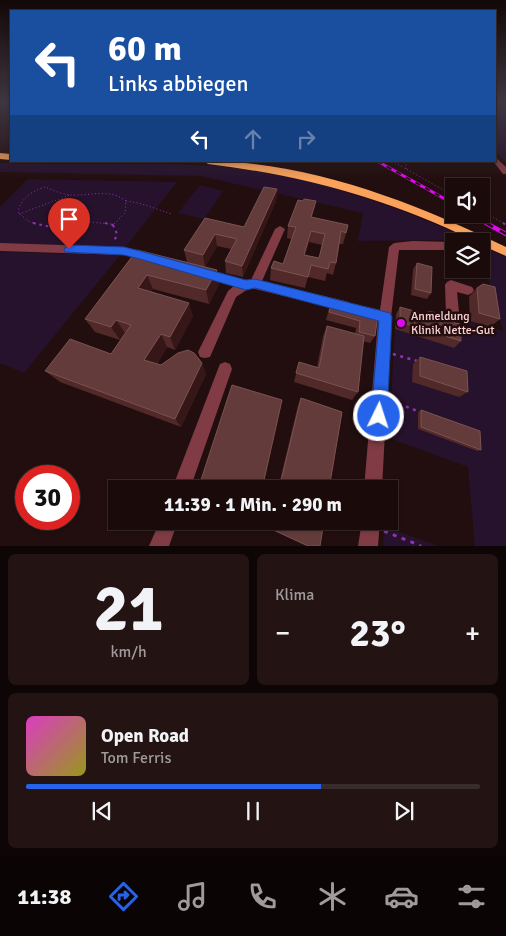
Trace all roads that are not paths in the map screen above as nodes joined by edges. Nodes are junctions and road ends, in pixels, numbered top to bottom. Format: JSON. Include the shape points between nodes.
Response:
{"nodes":[{"id":1,"x":496,"y":160,"type":"edge"},
{"id":2,"x":219,"y":162,"type":"edge"},
{"id":3,"x":506,"y":172,"type":"edge"},
{"id":4,"x":280,"y":229,"type":"dead end"},
{"id":5,"x":458,"y":233,"type":"edge"},
{"id":6,"x":445,"y":246,"type":"edge"},
{"id":7,"x":490,"y":246,"type":"edge"},
{"id":8,"x":0,"y":247,"type":"edge"},
{"id":9,"x":506,"y":252,"type":"edge"},
{"id":10,"x":158,"y":260,"type":"edge"},
{"id":11,"x":193,"y":270,"type":"edge"},
{"id":12,"x":251,"y":284,"type":"junction"},
{"id":13,"x":468,"y":290,"type":"dead end"},
{"id":14,"x":401,"y":308,"type":"edge"},
{"id":15,"x":386,"y":311,"type":"junction"},
{"id":16,"x":417,"y":313,"type":"edge"},
{"id":17,"x":205,"y":352,"type":"dead end"},
{"id":18,"x":225,"y":369,"type":"dead end"},
{"id":19,"x":184,"y":480,"type":"edge"},
{"id":20,"x":374,"y":480,"type":"edge"},
{"id":21,"x":165,"y":530,"type":"edge"},
{"id":22,"x":369,"y":530,"type":"edge"},
{"id":23,"x":159,"y":546,"type":"edge"},
{"id":24,"x":368,"y":546,"type":"edge"}],
"edges":[{"from":1,"to":3,"type":"street"},
{"from":2,"to":5,"type":"main road","via":[[295,174],[354,189],[413,209]]},
{"from":4,"to":12,"type":"lane"},
{"from":6,"to":15,"type":"street","via":[[394,247]]},
{"from":7,"to":9,"type":"main road"},
{"from":8,"to":10,"type":"street","via":[[124,251]]},
{"from":11,"to":12,"type":"street"},
{"from":12,"to":15,"type":"street"},
{"from":12,"to":17,"type":"street","via":[[232,294]]},
{"from":13,"to":16,"type":"street","via":[[451,285],[451,319]]},
{"from":14,"to":15,"type":"street"},
{"from":15,"to":20,"type":"street"},
{"from":18,"to":19,"type":"street"},
{"from":21,"to":23,"type":"street"},
{"from":22,"to":24,"type":"street"}]}
